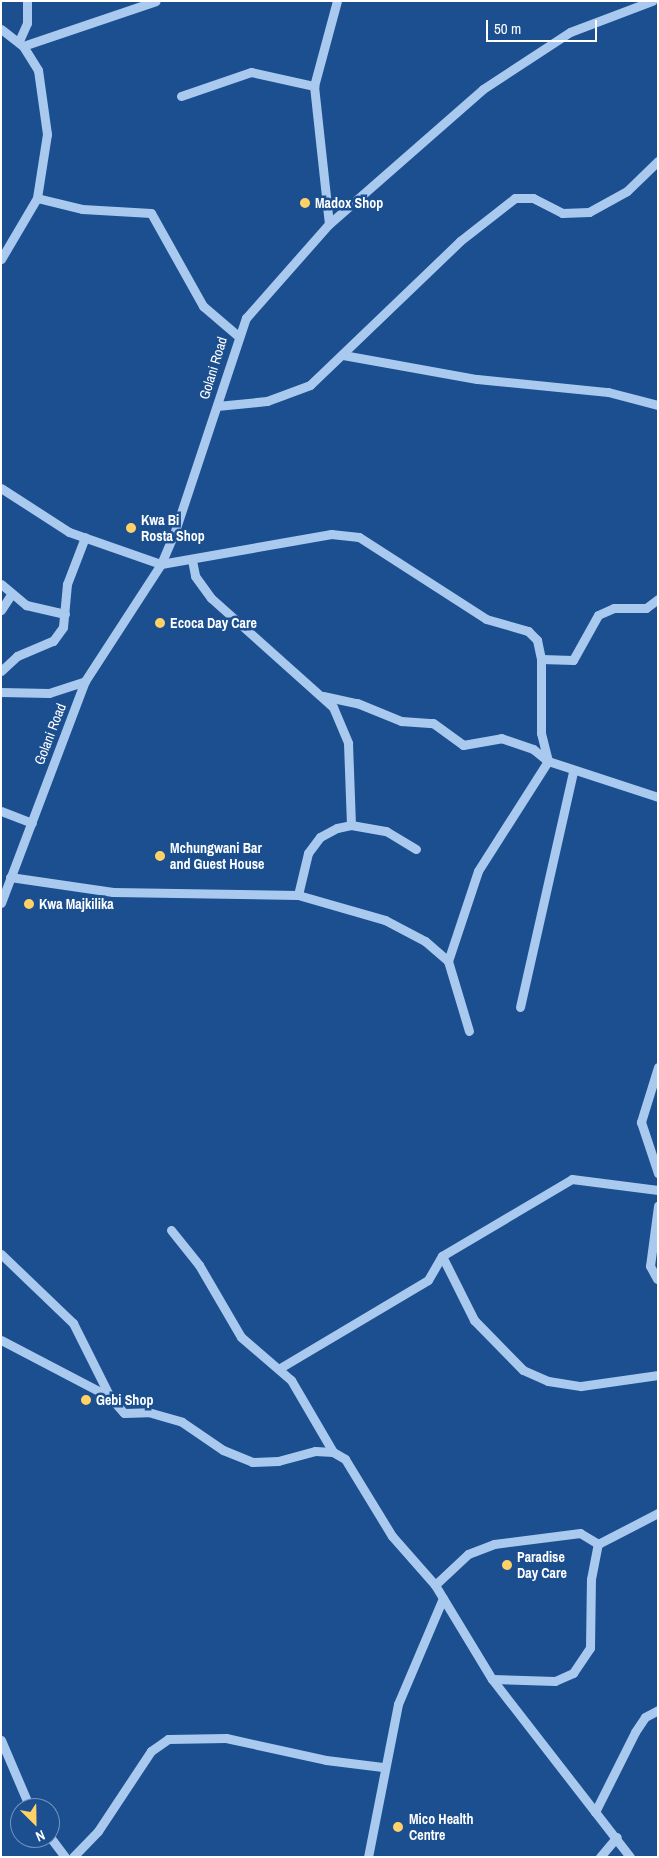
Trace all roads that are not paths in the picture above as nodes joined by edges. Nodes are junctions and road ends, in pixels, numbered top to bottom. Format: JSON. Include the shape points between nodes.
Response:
{"nodes":[{"id":1,"x":28,"y":1,"type":"edge"},
{"id":2,"x":156,"y":1,"type":"edge"},
{"id":3,"x":337,"y":1,"type":"edge"},
{"id":4,"x":652,"y":1,"type":"edge"},
{"id":5,"x":1,"y":28,"type":"edge"},
{"id":6,"x":21,"y":44,"type":"junction"},
{"id":7,"x":314,"y":86,"type":"junction"},
{"id":8,"x":181,"y":96,"type":"dead end"},
{"id":9,"x":658,"y":161,"type":"edge"},
{"id":10,"x":38,"y":198,"type":"junction"},
{"id":11,"x":329,"y":224,"type":"junction"},
{"id":12,"x":1,"y":259,"type":"edge"},
{"id":13,"x":237,"y":335,"type":"junction"},
{"id":14,"x":343,"y":355,"type":"junction"},
{"id":15,"x":658,"y":405,"type":"edge"},
{"id":16,"x":217,"y":406,"type":"junction"},
{"id":17,"x":1,"y":488,"type":"edge"},
{"id":18,"x":10,"y":496,"type":"junction"},
{"id":19,"x":1,"y":503,"type":"edge"},
{"id":20,"x":85,"y":537,"type":"junction"},
{"id":21,"x":192,"y":560,"type":"junction"},
{"id":22,"x":161,"y":564,"type":"junction"},
{"id":23,"x":1,"y":584,"type":"edge"},
{"id":24,"x":10,"y":596,"type":"junction"},
{"id":25,"x":658,"y":599,"type":"edge"},
{"id":26,"x":1,"y":610,"type":"edge"},
{"id":27,"x":65,"y":614,"type":"junction"},
{"id":28,"x":541,"y":659,"type":"junction"},
{"id":29,"x":1,"y":671,"type":"edge"},
{"id":30,"x":85,"y":682,"type":"junction"},
{"id":31,"x":1,"y":692,"type":"edge"},
{"id":32,"x":323,"y":696,"type":"junction"},
{"id":33,"x":548,"y":761,"type":"junction"},
{"id":34,"x":573,"y":772,"type":"junction"},
{"id":35,"x":658,"y":797,"type":"edge"},
{"id":36,"x":1,"y":811,"type":"edge"},
{"id":37,"x":32,"y":823,"type":"junction"},
{"id":38,"x":351,"y":825,"type":"junction"},
{"id":39,"x":416,"y":849,"type":"dead end"},
{"id":40,"x":10,"y":877,"type":"junction"},
{"id":41,"x":298,"y":895,"type":"junction"},
{"id":42,"x":1,"y":903,"type":"edge"},
{"id":43,"x":448,"y":961,"type":"junction"},
{"id":44,"x":520,"y":1007,"type":"dead end"},
{"id":45,"x":469,"y":1031,"type":"dead end"},
{"id":46,"x":658,"y":1067,"type":"edge"},
{"id":47,"x":656,"y":1083,"type":"edge"},
{"id":48,"x":658,"y":1173,"type":"edge"},
{"id":49,"x":658,"y":1190,"type":"edge"},
{"id":50,"x":658,"y":1206,"type":"edge"},
{"id":51,"x":171,"y":1230,"type":"dead end"},
{"id":52,"x":1,"y":1254,"type":"edge"},
{"id":53,"x":442,"y":1256,"type":"junction"},
{"id":54,"x":657,"y":1279,"type":"edge"},
{"id":55,"x":1,"y":1340,"type":"edge"},
{"id":56,"x":280,"y":1368,"type":"junction"},
{"id":57,"x":658,"y":1375,"type":"edge"},
{"id":58,"x":110,"y":1397,"type":"junction"},
{"id":59,"x":333,"y":1452,"type":"junction"},
{"id":60,"x":658,"y":1513,"type":"edge"},
{"id":61,"x":598,"y":1544,"type":"junction"},
{"id":62,"x":435,"y":1585,"type":"junction"},
{"id":63,"x":443,"y":1598,"type":"junction"},
{"id":64,"x":492,"y":1679,"type":"junction"},
{"id":65,"x":658,"y":1710,"type":"edge"},
{"id":66,"x":1,"y":1740,"type":"edge"},
{"id":67,"x":383,"y":1767,"type":"junction"},
{"id":68,"x":26,"y":1798,"type":"edge"},
{"id":69,"x":595,"y":1812,"type":"junction"},
{"id":70,"x":617,"y":1837,"type":"junction"},
{"id":71,"x":73,"y":1857,"type":"edge"},
{"id":72,"x":368,"y":1857,"type":"edge"},
{"id":73,"x":600,"y":1857,"type":"edge"},
{"id":74,"x":630,"y":1857,"type":"edge"}],
"edges":[{"from":1,"to":6,"type":"street","via":[[28,23]]},
{"from":2,"to":6,"type":"street"},
{"from":3,"to":7,"type":"street"},
{"from":4,"to":11,"type":"street","name":"Golani Road","via":[[570,32],[491,84]]},
{"from":5,"to":6,"type":"street"},
{"from":6,"to":10,"type":"street","via":[[38,70],[46,116]]},
{"from":7,"to":8,"type":"street","via":[[251,72]]},
{"from":7,"to":11,"type":"street"},
{"from":9,"to":14,"type":"street","via":[[627,191],[589,212],[562,212],[532,198],[515,198],[460,241]]},
{"from":10,"to":12,"type":"street"},
{"from":10,"to":13,"type":"street","via":[[82,209],[152,212],[203,306]]},
{"from":11,"to":13,"type":"street","name":"Golani Road","via":[[271,285]]},
{"from":13,"to":16,"type":"street","name":"Golani Road"},
{"from":14,"to":15,"type":"street","via":[[477,379],[608,392]]},
{"from":14,"to":16,"type":"street","via":[[329,371],[294,393],[268,401]]},
{"from":16,"to":22,"type":"street","name":"Golani Road"},
{"from":17,"to":18,"type":"street"},
{"from":18,"to":19,"type":"street"},
{"from":18,"to":20,"type":"street"},
{"from":20,"to":22,"type":"street"},
{"from":20,"to":27,"type":"street","via":[[67,584]]},
{"from":21,"to":22,"type":"street"},
{"from":21,"to":28,"type":"street","via":[[331,534],[359,537],[486,619],[528,631],[540,646]]},
{"from":21,"to":32,"type":"street","via":[[195,576],[211,598]]},
{"from":22,"to":30,"type":"street","name":"Golani Road"},
{"from":23,"to":24,"type":"street"},
{"from":24,"to":26,"type":"street"},
{"from":24,"to":27,"type":"street","via":[[26,605]]},
{"from":25,"to":28,"type":"street","via":[[646,608],[614,608],[598,615],[573,660]]},
{"from":27,"to":29,"type":"street","via":[[53,641],[16,656]]},
{"from":28,"to":33,"type":"street","via":[[541,734]]},
{"from":30,"to":31,"type":"street","via":[[49,693]]},
{"from":30,"to":37,"type":"street","name":"Golani Road"},
{"from":32,"to":33,"type":"street","via":[[357,703],[401,721],[433,723],[463,744],[501,738],[533,749]]},
{"from":32,"to":38,"type":"street","via":[[348,743]]},
{"from":33,"to":34,"type":"street"},
{"from":33,"to":43,"type":"street","via":[[478,871]]},
{"from":34,"to":35,"type":"street"},
{"from":34,"to":44,"type":"street"},
{"from":36,"to":37,"type":"street"},
{"from":37,"to":40,"type":"street","name":"Golani Road"},
{"from":38,"to":39,"type":"street","via":[[386,831]]},
{"from":38,"to":41,"type":"street","via":[[320,838],[308,853]]},
{"from":40,"to":41,"type":"street","via":[[113,892]]},
{"from":40,"to":42,"type":"street","name":"Golani Road"},
{"from":41,"to":43,"type":"street","via":[[385,920],[424,941]]},
{"from":43,"to":45,"type":"street"},
{"from":46,"to":47,"type":"street"},
{"from":47,"to":48,"type":"street","via":[[642,1122],[649,1156]]},
{"from":49,"to":53,"type":"street","via":[[572,1179]]},
{"from":50,"to":54,"type":"street","via":[[650,1266]]},
{"from":51,"to":56,"type":"street","via":[[199,1266],[241,1337],[264,1360]]},
{"from":52,"to":58,"type":"street","via":[[73,1323]]},
{"from":53,"to":56,"type":"street","via":[[428,1280]]},
{"from":53,"to":57,"type":"street","via":[[474,1320],[523,1370],[548,1381],[581,1386]]},
{"from":55,"to":58,"type":"street"},
{"from":56,"to":59,"type":"street"},
{"from":58,"to":59,"type":"street","via":[[124,1413],[148,1412],[182,1422],[222,1450],[252,1462]]},
{"from":59,"to":62,"type":"street","via":[[352,1468],[392,1536]]},
{"from":60,"to":61,"type":"street"},
{"from":61,"to":62,"type":"street","via":[[580,1533],[494,1544],[468,1554]]},
{"from":61,"to":64,"type":"street","via":[[591,1579],[593,1631],[583,1663],[555,1681]]},
{"from":62,"to":63,"type":"street"},
{"from":63,"to":64,"type":"street"},
{"from":63,"to":67,"type":"street","via":[[398,1704]]},
{"from":64,"to":69,"type":"street"},
{"from":65,"to":69,"type":"street","via":[[645,1717],[631,1739]]},
{"from":66,"to":68,"type":"street"},
{"from":67,"to":71,"type":"street","via":[[326,1760],[226,1738],[168,1740],[151,1751],[98,1831]]},
{"from":67,"to":72,"type":"street"},
{"from":69,"to":70,"type":"street"},
{"from":70,"to":73,"type":"street"},
{"from":70,"to":74,"type":"street"}]}
